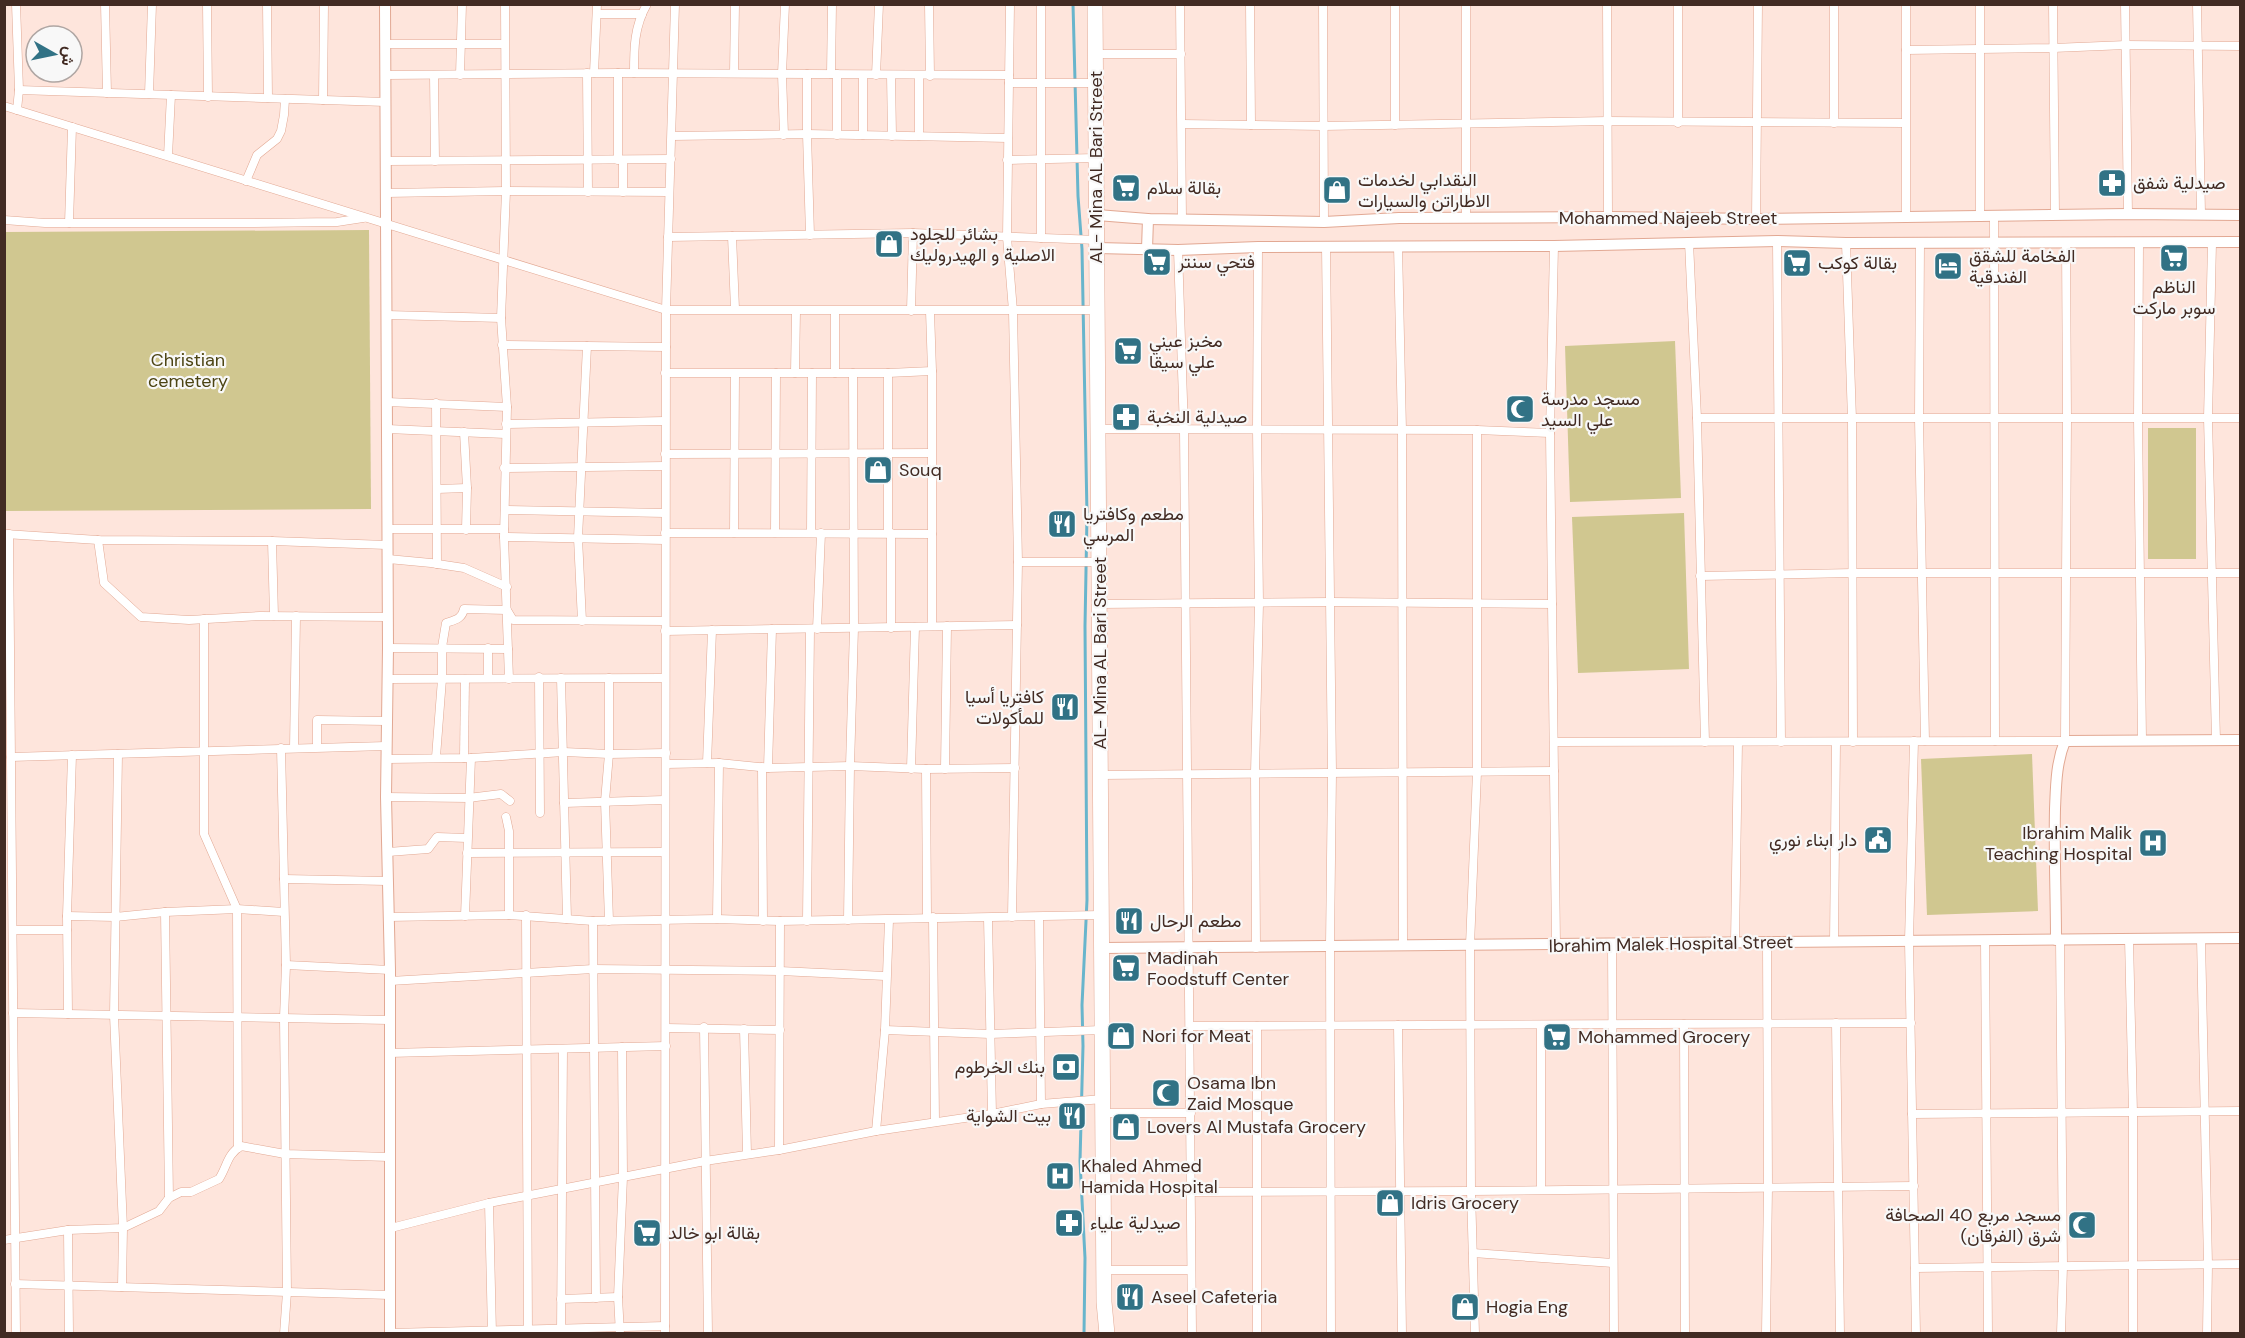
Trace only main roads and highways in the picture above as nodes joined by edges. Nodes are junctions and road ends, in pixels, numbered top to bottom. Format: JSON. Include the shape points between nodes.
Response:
{"nodes":[{"id":1,"x":1095,"y":4,"type":"edge"},
{"id":2,"x":1104,"y":1302,"type":"junction"},
{"id":3,"x":1100,"y":1334,"type":"edge"},
{"id":4,"x":1107,"y":1334,"type":"edge"}],
"edges":[{"from":1,"to":2,"type":"highway","name":"AL- Mina AL Bari Street"},
{"from":2,"to":3,"type":"highway"},
{"from":2,"to":4,"type":"highway"}]}
